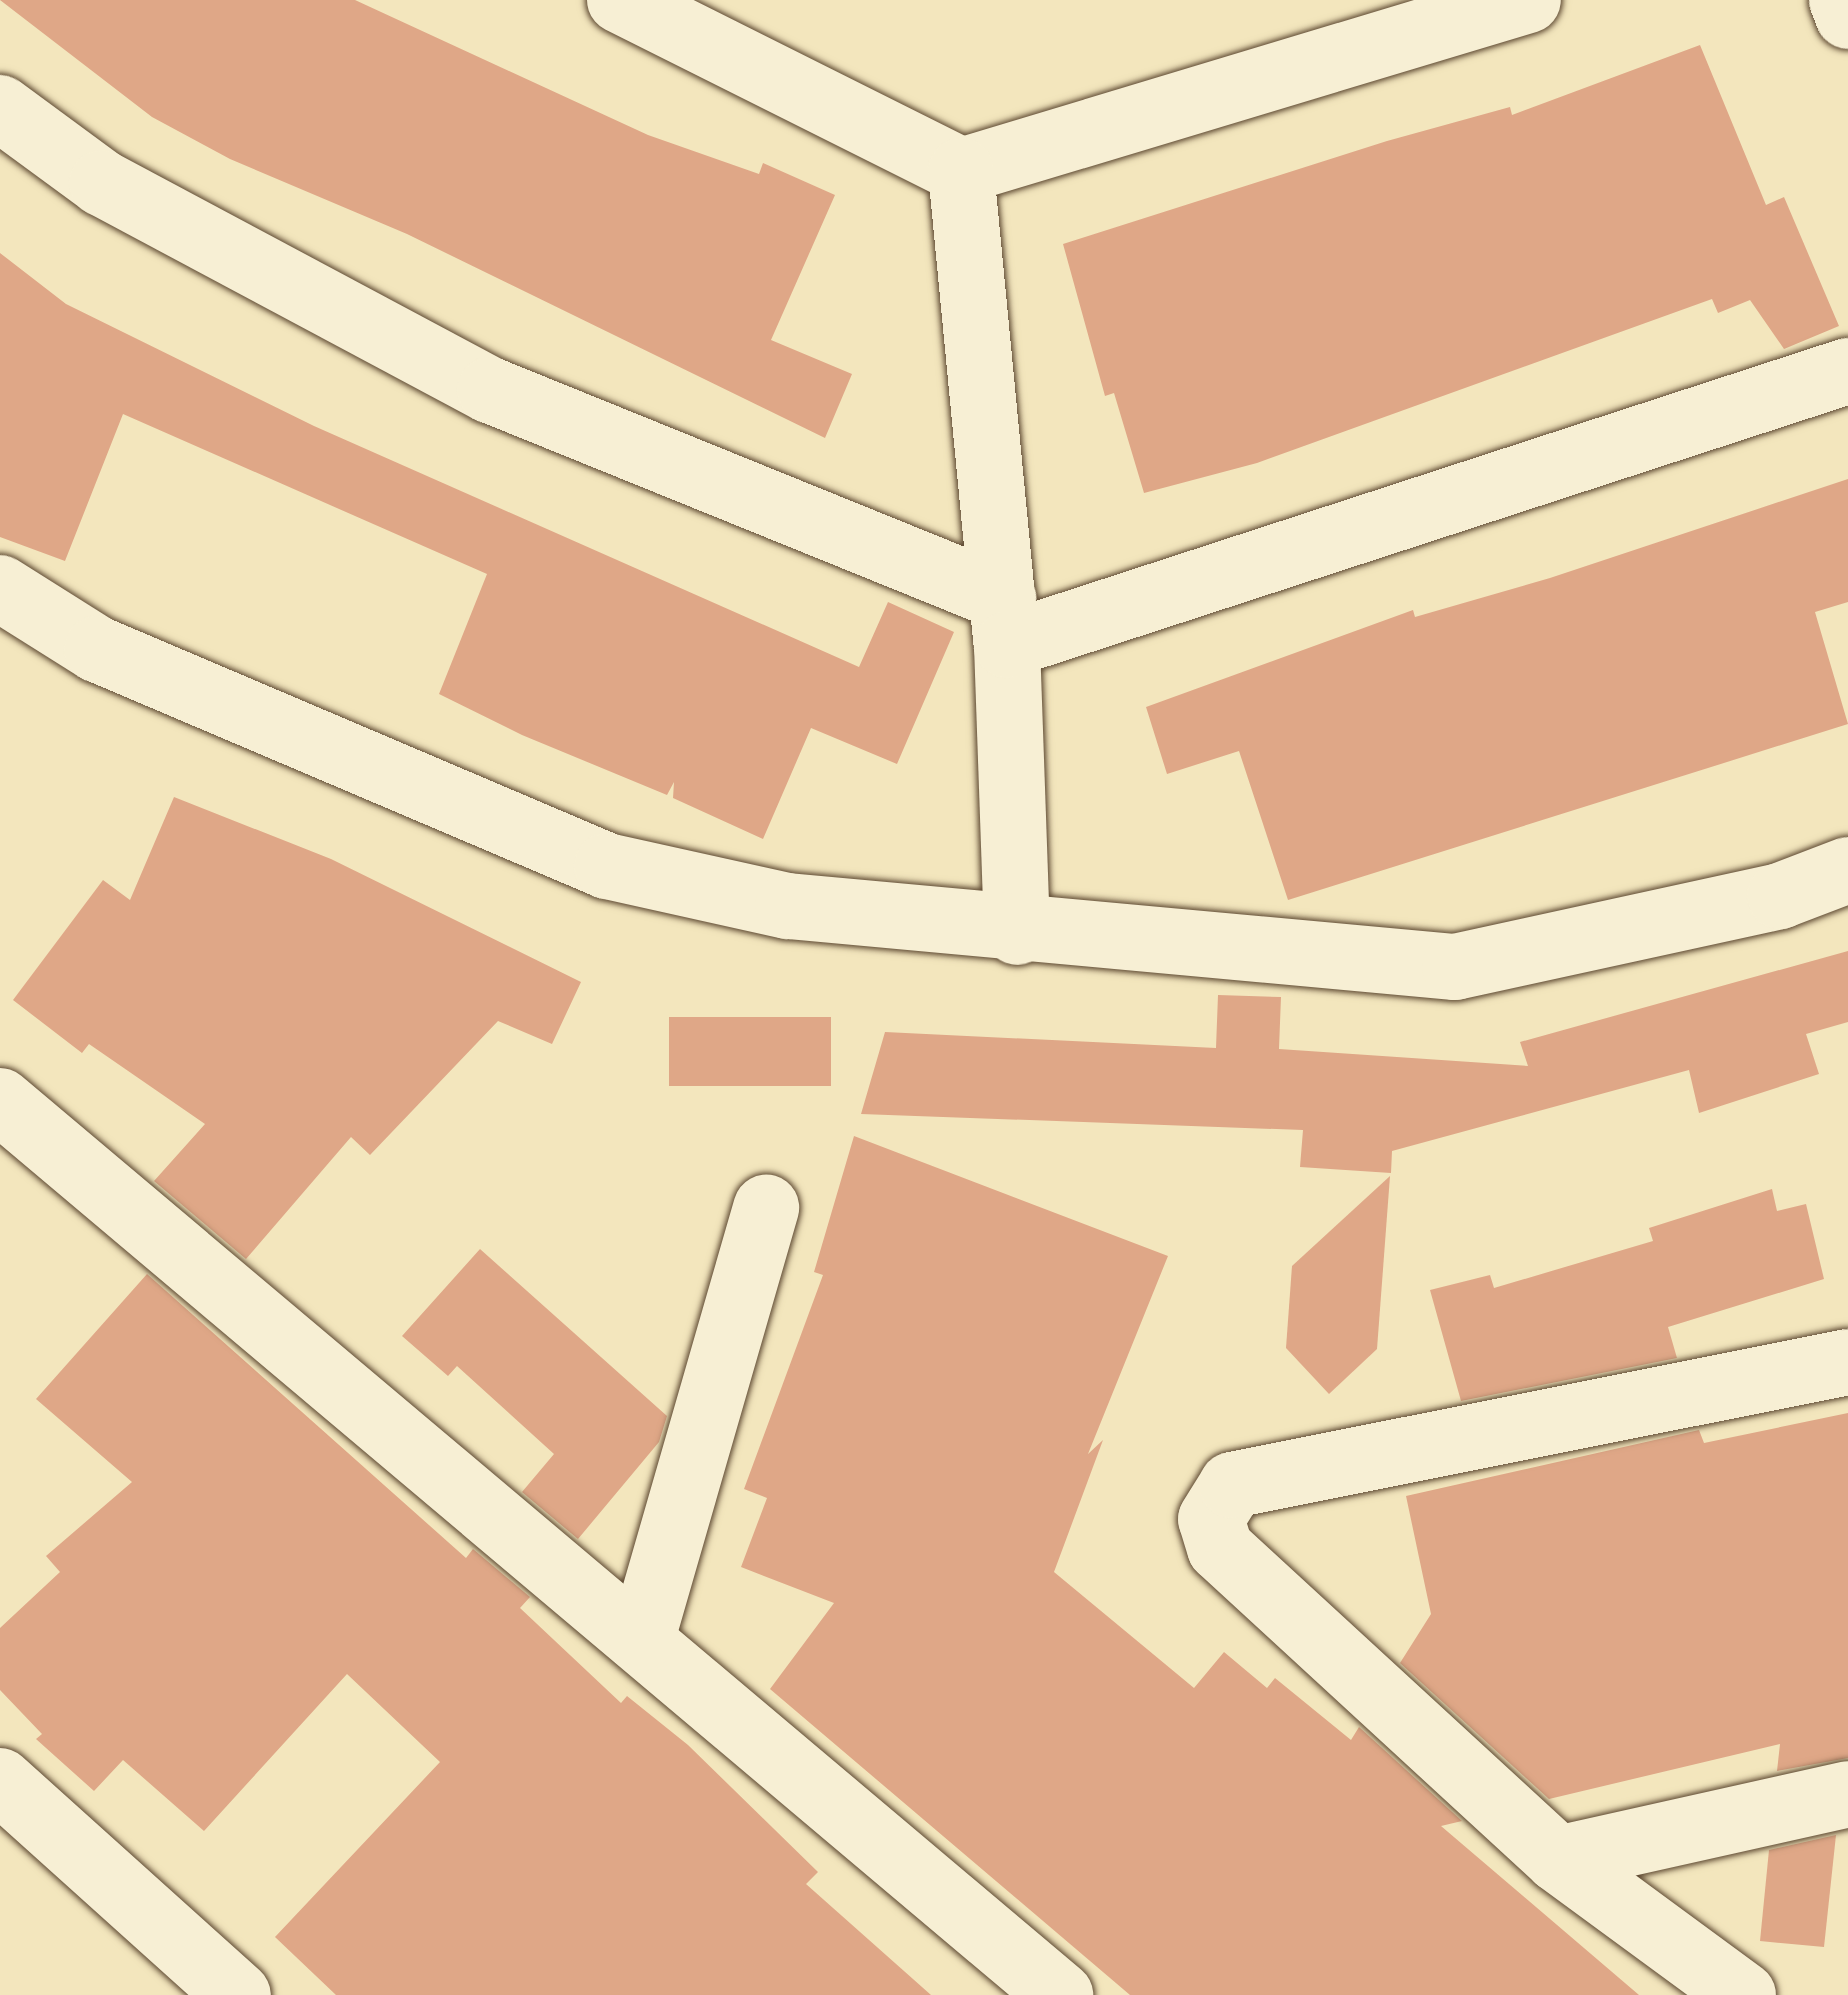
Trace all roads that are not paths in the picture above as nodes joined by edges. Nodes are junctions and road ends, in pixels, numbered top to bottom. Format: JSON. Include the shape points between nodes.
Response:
{"nodes":[{"id":1,"x":620,"y":0,"type":"edge"},
{"id":2,"x":1528,"y":0,"type":"edge"},
{"id":3,"x":1842,"y":0,"type":"edge"},
{"id":4,"x":1848,"y":16,"type":"edge"},
{"id":5,"x":0,"y":108,"type":"edge"},
{"id":6,"x":961,"y":171,"type":"junction"},
{"id":7,"x":1848,"y":371,"type":"edge"},
{"id":8,"x":0,"y":587,"type":"edge"},
{"id":9,"x":1005,"y":621,"type":"junction"},
{"id":10,"x":1848,"y":870,"type":"edge"},
{"id":11,"x":1017,"y":932,"type":"junction"},
{"id":12,"x":0,"y":1101,"type":"edge"},
{"id":13,"x":766,"y":1208,"type":"dead end"},
{"id":14,"x":1848,"y":1362,"type":"edge"},
{"id":15,"x":641,"y":1638,"type":"junction"},
{"id":16,"x":0,"y":1781,"type":"edge"},
{"id":17,"x":1848,"y":1794,"type":"edge"},
{"id":18,"x":1558,"y":1859,"type":"junction"},
{"id":19,"x":238,"y":1995,"type":"edge"},
{"id":20,"x":1060,"y":1995,"type":"edge"},
{"id":21,"x":1743,"y":1995,"type":"edge"}],
"edges":[{"from":1,"to":6,"type":"street"},
{"from":2,"to":6,"type":"street"},
{"from":3,"to":4,"type":"street"},
{"from":5,"to":9,"type":"street","via":[[102,183],[490,390]]},
{"from":6,"to":9,"type":"street"},
{"from":7,"to":9,"type":"street"},
{"from":8,"to":11,"type":"street","via":[[97,649],[608,866],[788,906]]},
{"from":9,"to":11,"type":"street"},
{"from":10,"to":11,"type":"street","via":[[1780,896],[1455,968]]},
{"from":12,"to":15,"type":"street"},
{"from":13,"to":15,"type":"street"},
{"from":14,"to":18,"type":"street","via":[[1232,1485],[1222,1496],[1211,1519],[1220,1548]]},
{"from":15,"to":20,"type":"street"},
{"from":16,"to":19,"type":"street"},
{"from":17,"to":18,"type":"street"},
{"from":18,"to":21,"type":"street"}]}
